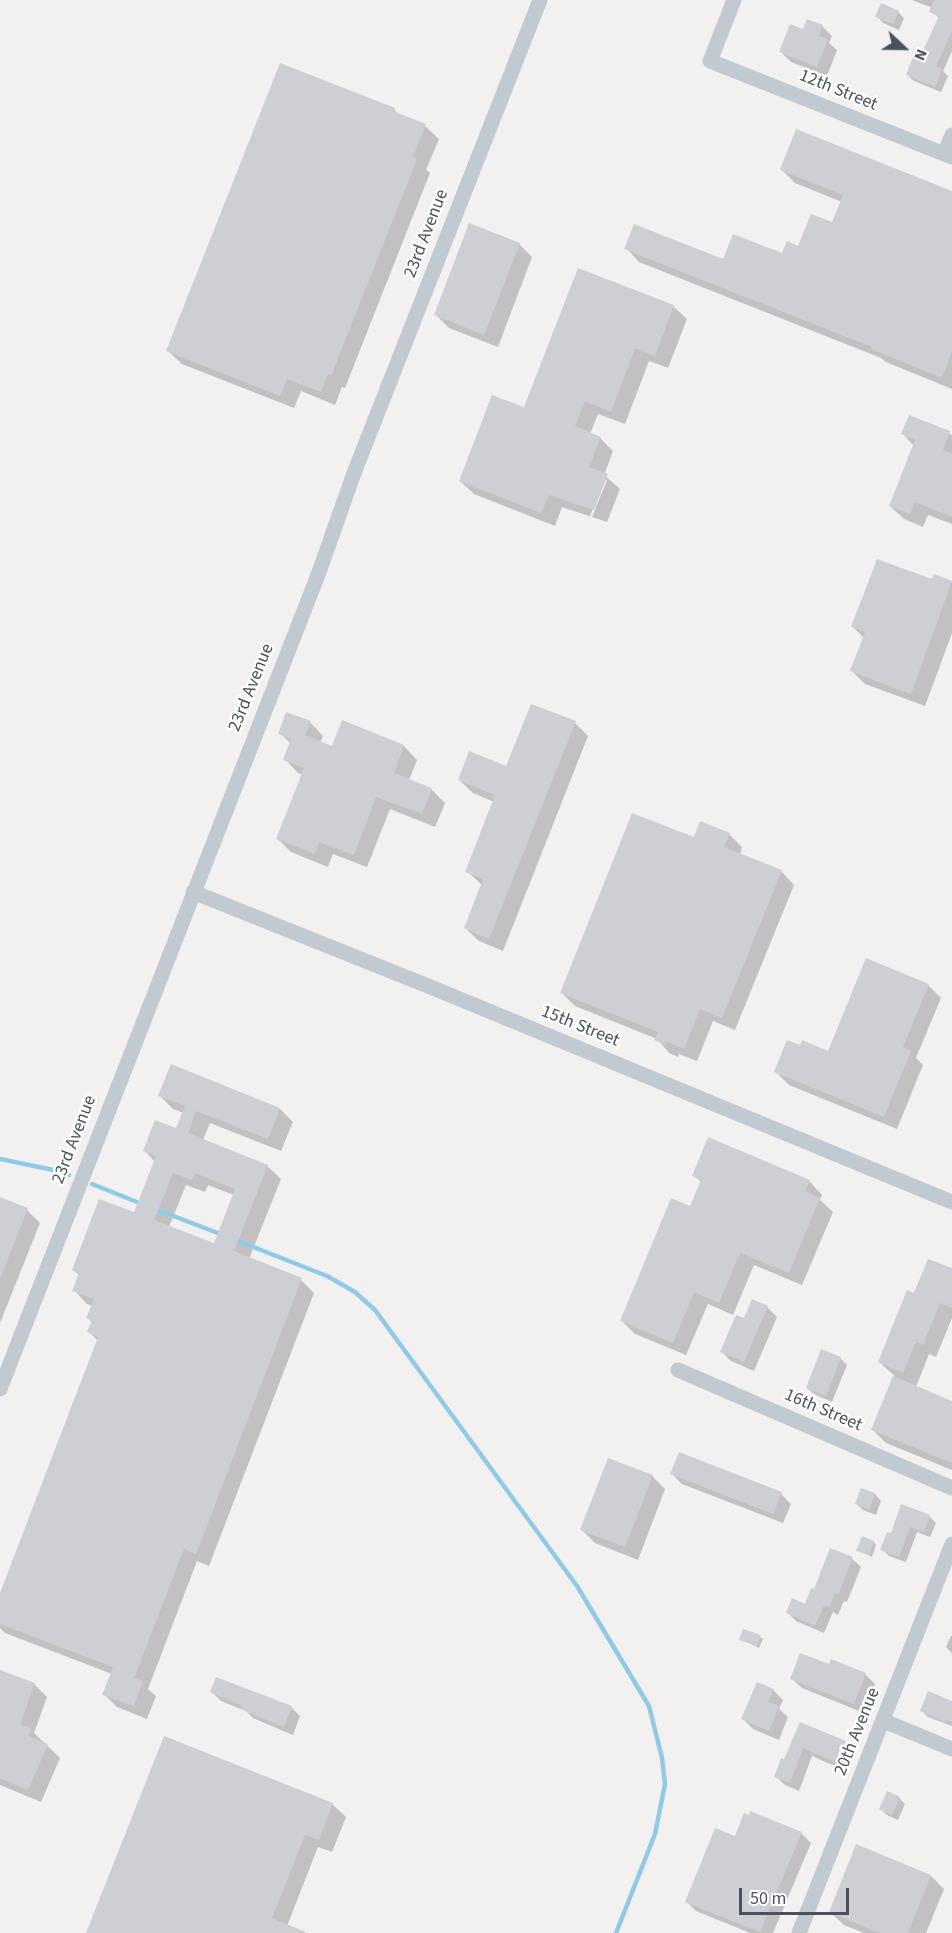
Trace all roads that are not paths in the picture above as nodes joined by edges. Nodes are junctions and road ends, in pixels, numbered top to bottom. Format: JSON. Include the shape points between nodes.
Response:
{"nodes":[{"id":1,"x":540,"y":0,"type":"edge"},
{"id":2,"x":735,"y":0,"type":"edge"},
{"id":3,"x":952,"y":135,"type":"edge"},
{"id":4,"x":948,"y":156,"type":"edge"},
{"id":5,"x":193,"y":892,"type":"junction"},
{"id":6,"x":952,"y":1202,"type":"edge"},
{"id":7,"x":678,"y":1370,"type":"dead end"},
{"id":8,"x":0,"y":1389,"type":"edge"},
{"id":9,"x":952,"y":1488,"type":"edge"},
{"id":10,"x":952,"y":1544,"type":"edge"},
{"id":11,"x":884,"y":1720,"type":"junction"},
{"id":12,"x":952,"y":1749,"type":"edge"},
{"id":13,"x":799,"y":1933,"type":"edge"}],
"edges":[{"from":1,"to":5,"type":"street","name":"23rd Avenue"},
{"from":2,"to":4,"type":"street","name":"12th Street","via":[[710,61]]},
{"from":3,"to":4,"type":"street"},
{"from":5,"to":6,"type":"street","name":"15th Street"},
{"from":5,"to":8,"type":"street","name":"23rd Avenue"},
{"from":7,"to":9,"type":"street","name":"16th Street"},
{"from":10,"to":11,"type":"street","name":"20th Avenue"},
{"from":11,"to":12,"type":"street"},
{"from":11,"to":13,"type":"street","name":"20th Avenue"}]}
